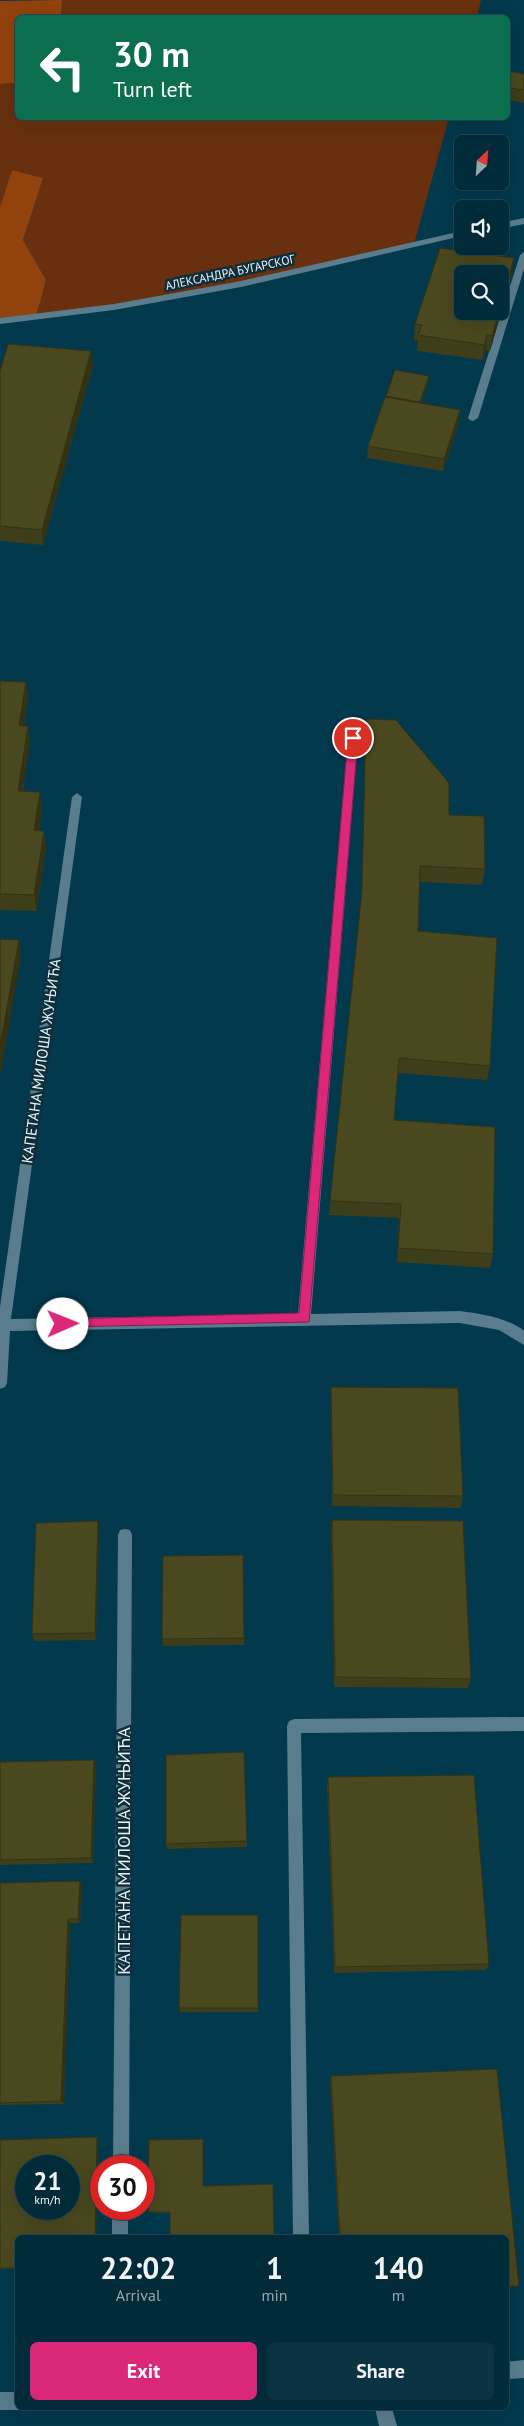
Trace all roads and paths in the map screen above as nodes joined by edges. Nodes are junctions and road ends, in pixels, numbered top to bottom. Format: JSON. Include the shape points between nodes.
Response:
{"nodes":[{"id":1,"x":524,"y":221,"type":"edge"},
{"id":2,"x":509,"y":224,"type":"edge"},
{"id":3,"x":454,"y":236,"type":"edge"},
{"id":4,"x":524,"y":255,"type":"edge"},
{"id":5,"x":0,"y":321,"type":"edge"},
{"id":6,"x":473,"y":418,"type":"dead end"},
{"id":7,"x":353,"y":738,"type":"dead end"},
{"id":8,"x":77,"y":797,"type":"dead end"},
{"id":9,"x":304,"y":1318,"type":"junction"},
{"id":10,"x":2,"y":1325,"type":"edge"},
{"id":11,"x":524,"y":1339,"type":"edge"},
{"id":12,"x":0,"y":1383,"type":"edge"},
{"id":13,"x":125,"y":1535,"type":"dead end"},
{"id":14,"x":524,"y":1724,"type":"edge"},
{"id":15,"x":121,"y":2155,"type":"edge"},
{"id":16,"x":120,"y":2220,"type":"edge"},
{"id":17,"x":120,"y":2235,"type":"edge"},
{"id":18,"x":301,"y":2235,"type":"edge"},
{"id":19,"x":524,"y":2369,"type":"edge"},
{"id":20,"x":509,"y":2371,"type":"edge"},
{"id":21,"x":15,"y":2401,"type":"edge"},
{"id":22,"x":0,"y":2402,"type":"edge"},
{"id":23,"x":384,"y":2410,"type":"edge"},
{"id":24,"x":388,"y":2426,"type":"edge"}],
"edges":[{"from":1,"to":2,"type":"street"},
{"from":3,"to":5,"type":"street","name":"АЛЕКСАНДРА БУГАРСКОГ","via":[[241,284],[114,307]]},
{"from":4,"to":6,"type":"street"},
{"from":7,"to":9,"type":"street"},
{"from":8,"to":10,"type":"street","name":"КАПЕТАНА МИЛОША ЖУЊИЋА"},
{"from":9,"to":10,"type":"street"},
{"from":9,"to":11,"type":"street","via":[[460,1317],[492,1321],[513,1329]]},
{"from":10,"to":12,"type":"street","name":"КАПЕТАНА МИЛОША ЖУЊИЋА"},
{"from":13,"to":15,"type":"street","name":"КАПЕТАНА МИЛОША ЖУЊИЋА"},
{"from":14,"to":18,"type":"street","via":[[294,1726]]},
{"from":16,"to":17,"type":"street"},
{"from":19,"to":20,"type":"street"},
{"from":21,"to":22,"type":"street"},
{"from":23,"to":24,"type":"street"}]}
